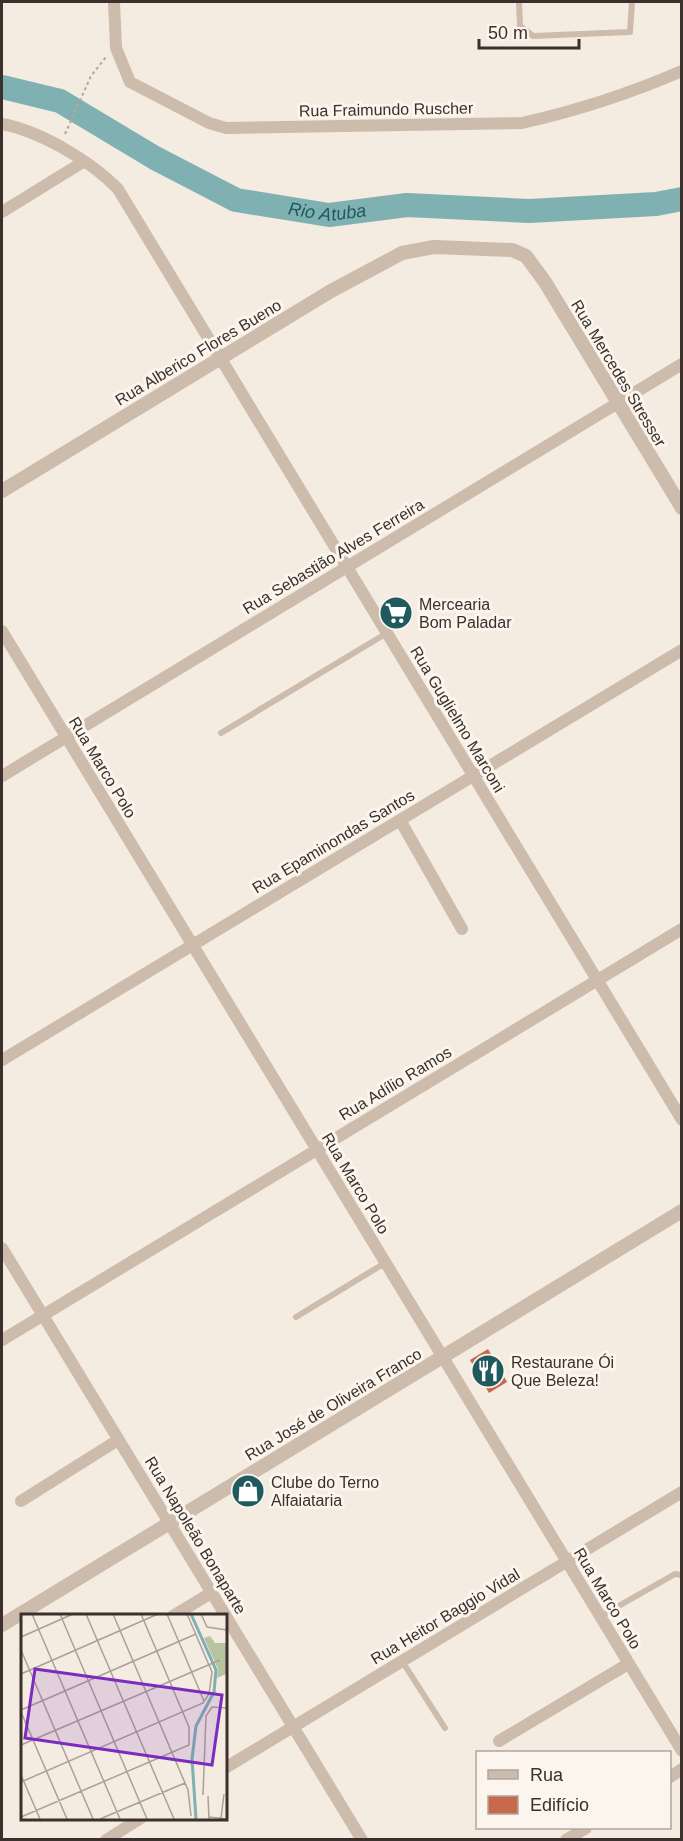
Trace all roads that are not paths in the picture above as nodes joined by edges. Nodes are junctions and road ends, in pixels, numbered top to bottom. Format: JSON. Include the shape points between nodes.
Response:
{"nodes":[{"id":1,"x":114,"y":2,"type":"edge"},
{"id":2,"x":519,"y":2,"type":"edge"},
{"id":3,"x":632,"y":2,"type":"edge"},
{"id":4,"x":681,"y":70,"type":"edge"},
{"id":5,"x":2,"y":124,"type":"edge"},
{"id":6,"x":83,"y":162,"type":"junction"},
{"id":7,"x":2,"y":212,"type":"edge"},
{"id":8,"x":526,"y":256,"type":"joint"},
{"id":9,"x":220,"y":358,"type":"junction"},
{"id":10,"x":681,"y":364,"type":"edge"},
{"id":11,"x":618,"y":402,"type":"junction"},
{"id":12,"x":2,"y":491,"type":"edge"},
{"id":13,"x":681,"y":508,"type":"edge"},
{"id":14,"x":347,"y":567,"type":"junction"},
{"id":15,"x":2,"y":632,"type":"edge"},
{"id":16,"x":387,"y":633,"type":"junction"},
{"id":17,"x":681,"y":650,"type":"edge"},
{"id":18,"x":221,"y":733,"type":"dead end"},
{"id":19,"x":66,"y":737,"type":"junction"},
{"id":20,"x":2,"y":776,"type":"edge"},
{"id":21,"x":473,"y":776,"type":"junction"},
{"id":22,"x":400,"y":820,"type":"junction"},
{"id":23,"x":462,"y":929,"type":"dead end"},
{"id":24,"x":681,"y":929,"type":"edge"},
{"id":25,"x":192,"y":945,"type":"junction"},
{"id":26,"x":597,"y":980,"type":"junction"},
{"id":27,"x":2,"y":1060,"type":"edge"},
{"id":28,"x":681,"y":1120,"type":"edge"},
{"id":29,"x":316,"y":1150,"type":"junction"},
{"id":30,"x":681,"y":1211,"type":"edge"},
{"id":31,"x":2,"y":1248,"type":"edge"},
{"id":32,"x":385,"y":1263,"type":"junction"},
{"id":33,"x":42,"y":1315,"type":"junction"},
{"id":34,"x":296,"y":1317,"type":"dead end"},
{"id":35,"x":2,"y":1340,"type":"edge"},
{"id":36,"x":442,"y":1357,"type":"junction"},
{"id":37,"x":118,"y":1440,"type":"junction"},
{"id":38,"x":681,"y":1492,"type":"edge"},
{"id":39,"x":21,"y":1501,"type":"dead end"},
{"id":40,"x":169,"y":1523,"type":"junction"},
{"id":41,"x":566,"y":1562,"type":"junction"},
{"id":42,"x":681,"y":1575,"type":"edge"},
{"id":43,"x":212,"y":1593,"type":"junction"},
{"id":44,"x":176,"y":1614,"type":"edge"},
{"id":45,"x":225,"y":1614,"type":"edge"},
{"id":46,"x":226,"y":1616,"type":"edge"},
{"id":47,"x":599,"y":1617,"type":"junction"},
{"id":48,"x":2,"y":1625,"type":"edge"},
{"id":49,"x":402,"y":1661,"type":"junction"},
{"id":50,"x":628,"y":1664,"type":"junction"},
{"id":51,"x":293,"y":1726,"type":"junction"},
{"id":52,"x":445,"y":1728,"type":"dead end"},
{"id":53,"x":500,"y":1741,"type":"dead end"},
{"id":54,"x":681,"y":1751,"type":"edge"},
{"id":55,"x":226,"y":1767,"type":"edge"},
{"id":56,"x":138,"y":1820,"type":"edge"},
{"id":57,"x":583,"y":1829,"type":"edge"},
{"id":58,"x":106,"y":1839,"type":"edge"},
{"id":59,"x":362,"y":1839,"type":"edge"},
{"id":60,"x":566,"y":1839,"type":"edge"}],
"edges":[{"from":1,"to":4,"type":"street","name":"Rua Fraimundo Ruscher","via":[[116,48],[130,82],[208,123],[226,128],[522,123],[550,117]]},
{"from":2,"to":3,"type":"lane","via":[[520,26],[533,36],[630,32]]},
{"from":5,"to":6,"type":"street","name":"Rua Guglielmo Marconi","via":[[35,134]]},
{"from":6,"to":7,"type":"street"},
{"from":6,"to":9,"type":"street","name":"Rua Guglielmo Marconi","via":[[118,189]]},
{"from":8,"to":9,"type":"street","name":"Rua Alberico Flores Bueno","via":[[502,249],[414,249],[349,280]]},
{"from":8,"to":11,"type":"street","name":"Rua Mercedes Stresser"},
{"from":9,"to":12,"type":"street","name":"Rua Alberico Flores Bueno"},
{"from":9,"to":14,"type":"street","name":"Rua Guglielmo Marconi"},
{"from":10,"to":11,"type":"street","name":"Rua Sebastião Alves Ferreira"},
{"from":11,"to":13,"type":"street","name":"Rua Mercedes Stresser"},
{"from":11,"to":14,"type":"street","name":"Rua Sebastião Alves Ferreira"},
{"from":14,"to":16,"type":"street","name":"Rua Guglielmo Marconi"},
{"from":14,"to":19,"type":"street","name":"Rua Sebastião Alves Ferreira"},
{"from":15,"to":19,"type":"street","name":"Rua Marco Polo"},
{"from":16,"to":18,"type":"lane"},
{"from":16,"to":21,"type":"street","name":"Rua Guglielmo Marconi"},
{"from":17,"to":21,"type":"street","name":"Rua Epaminondas Santos"},
{"from":19,"to":20,"type":"street","name":"Rua Sebastião Alves Ferreira"},
{"from":19,"to":25,"type":"street","name":"Rua Marco Polo"},
{"from":21,"to":22,"type":"street","name":"Rua Epaminondas Santos"},
{"from":21,"to":26,"type":"street","name":"Rua Guglielmo Marconi"},
{"from":22,"to":23,"type":"street"},
{"from":22,"to":25,"type":"street","name":"Rua Epaminondas Santos"},
{"from":24,"to":26,"type":"street","name":"Rua Adílio Ramos"},
{"from":25,"to":27,"type":"street","name":"Rua Epaminondas Santos"},
{"from":25,"to":29,"type":"street","name":"Rua Marco Polo"},
{"from":26,"to":28,"type":"street","name":"Rua Guglielmo Marconi"},
{"from":26,"to":29,"type":"street","name":"Rua Adílio Ramos"},
{"from":29,"to":32,"type":"street","name":"Rua Marco Polo"},
{"from":29,"to":33,"type":"street","name":"Rua Adílio Ramos"},
{"from":30,"to":36,"type":"street","name":"Rua José de Oliveira Franco"},
{"from":31,"to":33,"type":"street","name":"Rua Napoleão Bonaparte"},
{"from":32,"to":34,"type":"lane"},
{"from":32,"to":36,"type":"street","name":"Rua Marco Polo"},
{"from":33,"to":35,"type":"street","name":"Rua Adílio Ramos"},
{"from":33,"to":37,"type":"street","name":"Rua Napoleão Bonaparte"},
{"from":36,"to":40,"type":"street","name":"Rua José de Oliveira Franco"},
{"from":36,"to":41,"type":"street","name":"Rua Marco Polo"},
{"from":37,"to":39,"type":"street"},
{"from":37,"to":40,"type":"street","name":"Rua Napoleão Bonaparte"},
{"from":38,"to":41,"type":"street","name":"Rua Heitor Baggio Vidal"},
{"from":40,"to":43,"type":"street","name":"Rua Napoleão Bonaparte"},
{"from":40,"to":48,"type":"street","name":"Rua José de Oliveira Franco"},
{"from":41,"to":47,"type":"street","name":"Rua Marco Polo"},
{"from":41,"to":49,"type":"street","name":"Rua Heitor Baggio Vidal"},
{"from":42,"to":47,"type":"lane","via":[[675,1574]]},
{"from":43,"to":44,"type":"street"},
{"from":43,"to":45,"type":"street","name":"Rua Napoleão Bonaparte"},
{"from":46,"to":51,"type":"street","name":"Rua Napoleão Bonaparte"},
{"from":47,"to":50,"type":"street","name":"Rua Marco Polo"},
{"from":49,"to":51,"type":"street","name":"Rua Heitor Baggio Vidal"},
{"from":49,"to":52,"type":"lane"},
{"from":50,"to":53,"type":"street"},
{"from":50,"to":54,"type":"street","name":"Rua Marco Polo"},
{"from":51,"to":55,"type":"street","name":"Rua Heitor Baggio Vidal"},
{"from":51,"to":59,"type":"street","name":"Rua Napoleão Bonaparte"},
{"from":56,"to":58,"type":"street"},
{"from":57,"to":60,"type":"street"}]}
